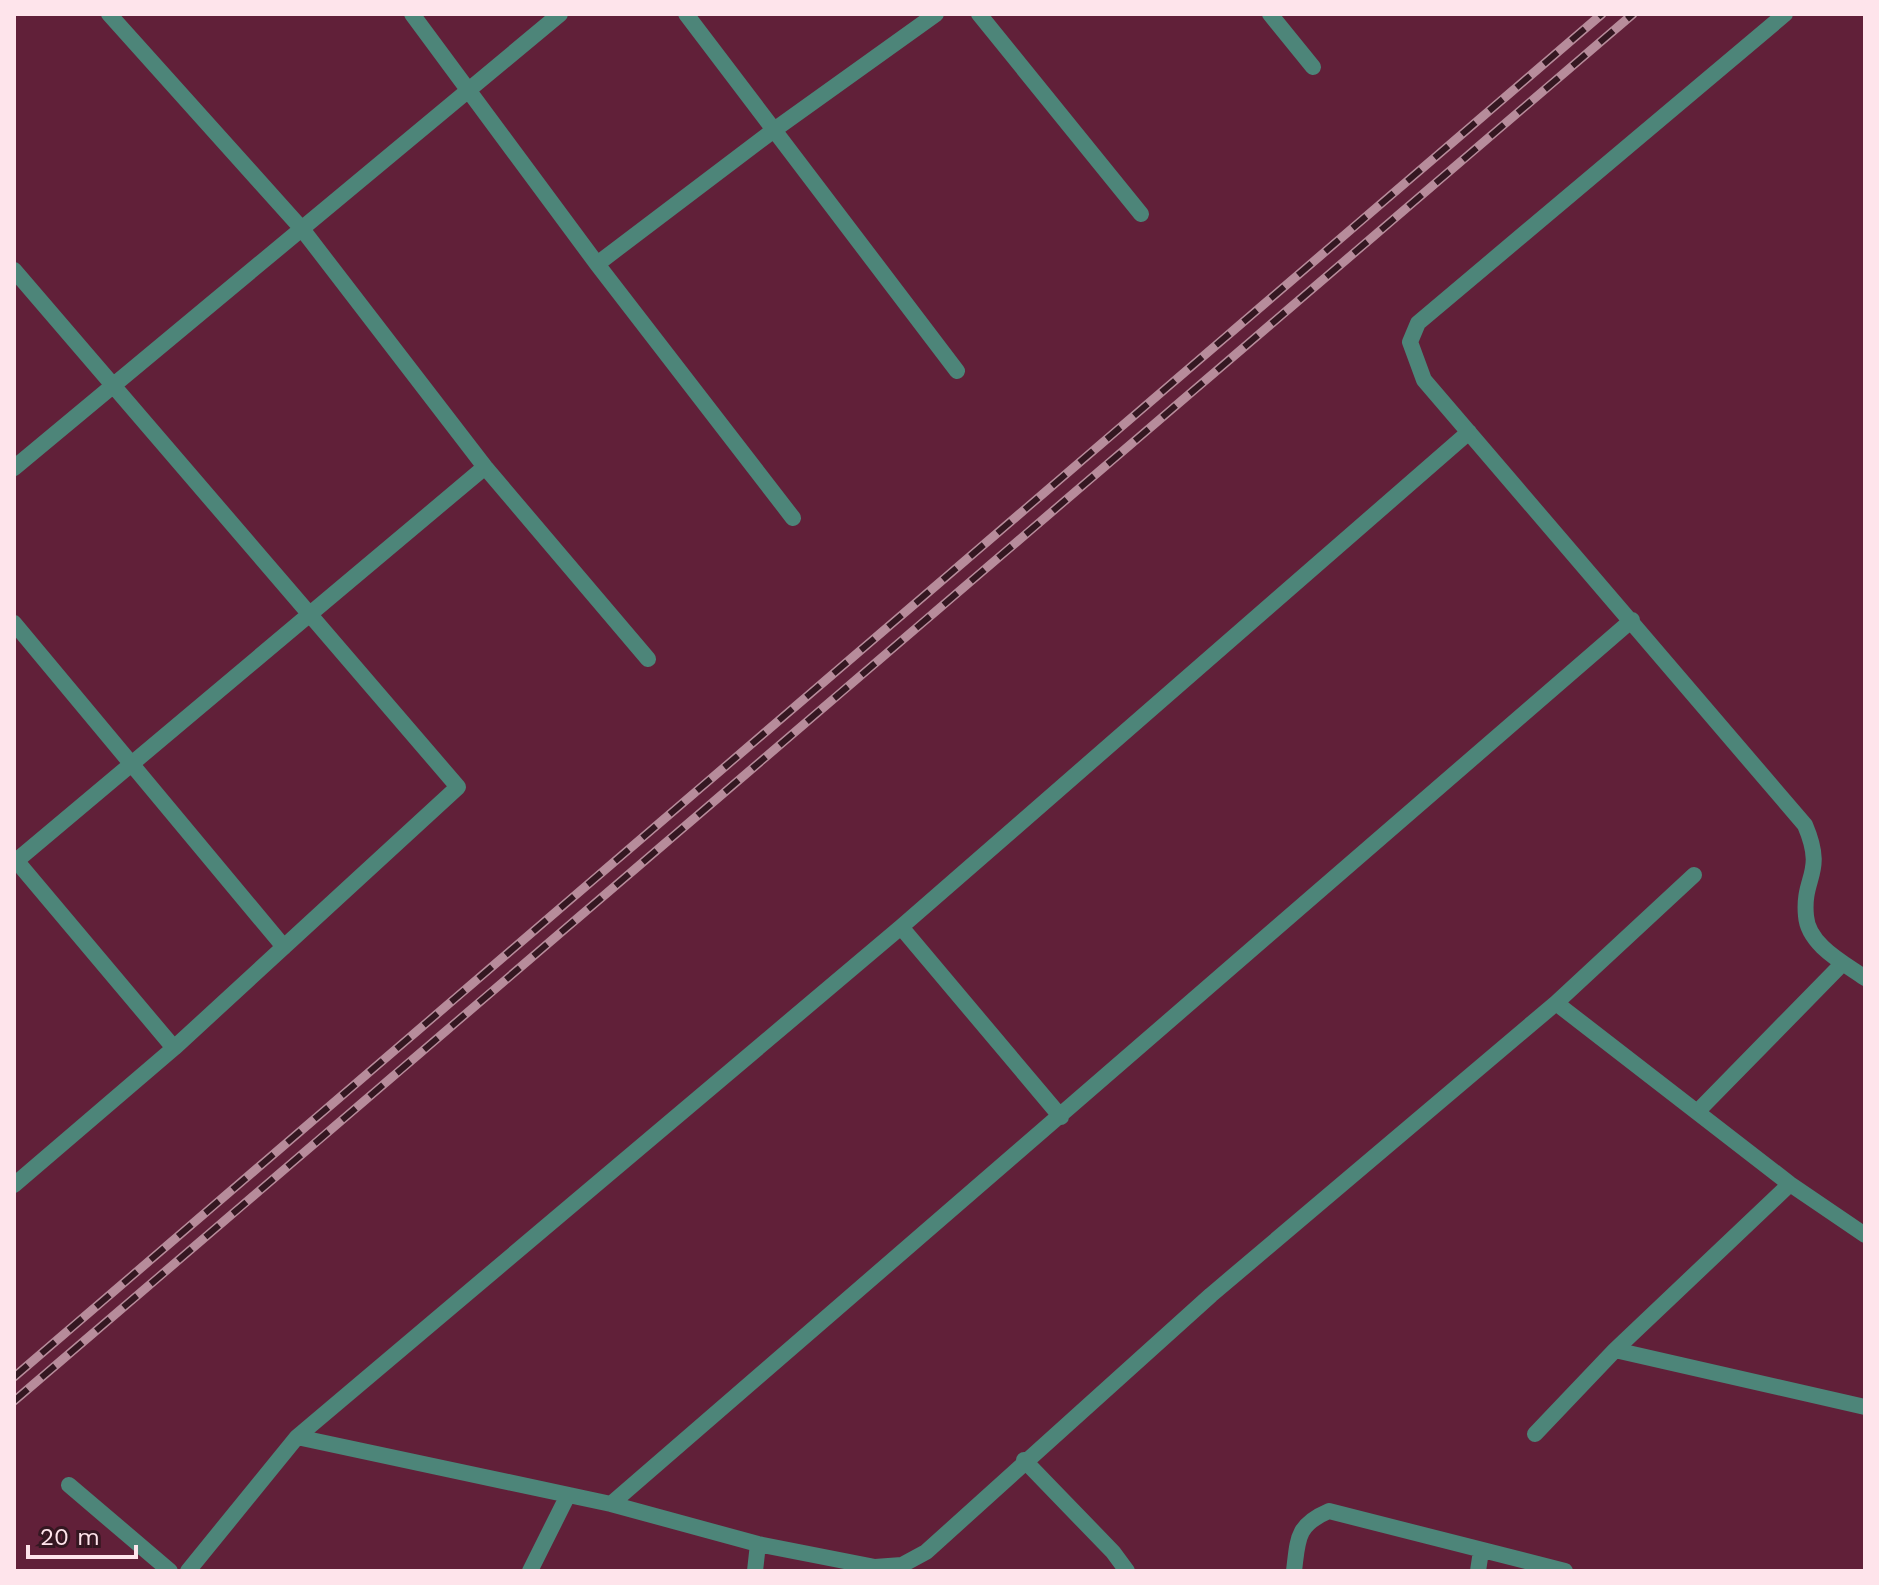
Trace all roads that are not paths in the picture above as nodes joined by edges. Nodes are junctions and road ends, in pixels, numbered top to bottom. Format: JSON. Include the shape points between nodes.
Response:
{"nodes":[{"id":1,"x":109,"y":14,"type":"edge"},
{"id":2,"x":412,"y":14,"type":"edge"},
{"id":3,"x":560,"y":14,"type":"edge"},
{"id":4,"x":686,"y":14,"type":"edge"},
{"id":5,"x":936,"y":14,"type":"edge"},
{"id":6,"x":979,"y":14,"type":"edge"},
{"id":7,"x":1270,"y":14,"type":"edge"},
{"id":8,"x":1785,"y":14,"type":"edge"},
{"id":9,"x":1313,"y":67,"type":"dead end"},
{"id":10,"x":469,"y":87,"type":"junction"},
{"id":11,"x":774,"y":130,"type":"junction"},
{"id":12,"x":1141,"y":214,"type":"dead end"},
{"id":13,"x":302,"y":229,"type":"junction"},
{"id":14,"x":597,"y":264,"type":"junction"},
{"id":15,"x":14,"y":270,"type":"edge"},
{"id":16,"x":957,"y":371,"type":"dead end"},
{"id":17,"x":112,"y":388,"type":"junction"},
{"id":18,"x":1469,"y":432,"type":"junction"},
{"id":19,"x":485,"y":467,"type":"junction"},
{"id":20,"x":14,"y":468,"type":"edge"},
{"id":21,"x":793,"y":518,"type":"dead end"},
{"id":22,"x":306,"y":614,"type":"junction"},
{"id":23,"x":1632,"y":620,"type":"junction"},
{"id":24,"x":14,"y":623,"type":"edge"},
{"id":25,"x":648,"y":659,"type":"dead end"},
{"id":26,"x":129,"y":764,"type":"junction"},
{"id":27,"x":15,"y":859,"type":"edge"},
{"id":28,"x":1694,"y":875,"type":"dead end"},
{"id":29,"x":901,"y":927,"type":"junction"},
{"id":30,"x":284,"y":947,"type":"junction"},
{"id":31,"x":1843,"y":963,"type":"junction"},
{"id":32,"x":1865,"y":978,"type":"edge"},
{"id":33,"x":1556,"y":1003,"type":"junction"},
{"id":34,"x":174,"y":1048,"type":"junction"},
{"id":35,"x":1697,"y":1112,"type":"junction"},
{"id":36,"x":1061,"y":1117,"type":"junction"},
{"id":37,"x":15,"y":1181,"type":"edge"},
{"id":38,"x":1790,"y":1184,"type":"junction"},
{"id":39,"x":1865,"y":1235,"type":"edge"},
{"id":40,"x":1615,"y":1350,"type":"junction"},
{"id":41,"x":1865,"y":1407,"type":"edge"},
{"id":42,"x":1535,"y":1434,"type":"dead end"},
{"id":43,"x":297,"y":1437,"type":"junction"},
{"id":44,"x":1024,"y":1460,"type":"junction"},
{"id":45,"x":69,"y":1485,"type":"dead end"},
{"id":46,"x":568,"y":1495,"type":"junction"},
{"id":47,"x":611,"y":1504,"type":"junction"},
{"id":48,"x":758,"y":1544,"type":"junction"},
{"id":49,"x":1481,"y":1551,"type":"junction"},
{"id":50,"x":170,"y":1571,"type":"edge"},
{"id":51,"x":188,"y":1571,"type":"edge"},
{"id":52,"x":530,"y":1571,"type":"edge"},
{"id":53,"x":755,"y":1571,"type":"edge"},
{"id":54,"x":1127,"y":1571,"type":"edge"},
{"id":55,"x":1294,"y":1571,"type":"edge"},
{"id":56,"x":1478,"y":1571,"type":"edge"},
{"id":57,"x":1565,"y":1571,"type":"edge"}],
"edges":[{"from":1,"to":13,"type":"street"},
{"from":2,"to":10,"type":"street"},
{"from":3,"to":10,"type":"street"},
{"from":4,"to":11,"type":"street"},
{"from":5,"to":11,"type":"street"},
{"from":6,"to":12,"type":"street"},
{"from":7,"to":9,"type":"street"},
{"from":8,"to":18,"type":"street","via":[[1418,323],[1410,342],[1415,362]]},
{"from":10,"to":13,"type":"street"},
{"from":10,"to":14,"type":"street"},
{"from":11,"to":14,"type":"street"},
{"from":11,"to":16,"type":"street"},
{"from":13,"to":17,"type":"street"},
{"from":13,"to":19,"type":"street"},
{"from":14,"to":21,"type":"street"},
{"from":15,"to":17,"type":"street"},
{"from":17,"to":20,"type":"street"},
{"from":17,"to":22,"type":"street"},
{"from":18,"to":23,"type":"street"},
{"from":18,"to":29,"type":"street"},
{"from":19,"to":22,"type":"street"},
{"from":19,"to":25,"type":"street"},
{"from":22,"to":26,"type":"street"},
{"from":22,"to":30,"type":"street","via":[[458,787]]},
{"from":23,"to":31,"type":"street","via":[[1805,825],[1815,849],[1806,917],[1827,951]]},
{"from":23,"to":36,"type":"street"},
{"from":24,"to":26,"type":"street"},
{"from":26,"to":27,"type":"street"},
{"from":26,"to":30,"type":"street"},
{"from":27,"to":34,"type":"street"},
{"from":28,"to":33,"type":"street"},
{"from":29,"to":36,"type":"street"},
{"from":29,"to":43,"type":"street"},
{"from":30,"to":34,"type":"street"},
{"from":31,"to":32,"type":"street"},
{"from":31,"to":35,"type":"street"},
{"from":33,"to":35,"type":"street"},
{"from":33,"to":44,"type":"street"},
{"from":34,"to":37,"type":"street"},
{"from":35,"to":38,"type":"street"},
{"from":36,"to":47,"type":"street"},
{"from":38,"to":39,"type":"street"},
{"from":38,"to":40,"type":"street"},
{"from":40,"to":41,"type":"street"},
{"from":40,"to":42,"type":"street"},
{"from":43,"to":46,"type":"street"},
{"from":43,"to":51,"type":"street"},
{"from":44,"to":48,"type":"street","via":[[926,1552],[902,1565],[875,1567]]},
{"from":44,"to":54,"type":"street"},
{"from":45,"to":50,"type":"street"},
{"from":46,"to":47,"type":"street"},
{"from":46,"to":52,"type":"street"},
{"from":47,"to":48,"type":"street"},
{"from":48,"to":53,"type":"street"},
{"from":49,"to":55,"type":"street","via":[[1329,1511],[1311,1519],[1298,1535]]},
{"from":49,"to":56,"type":"street"},
{"from":49,"to":57,"type":"street"}]}
